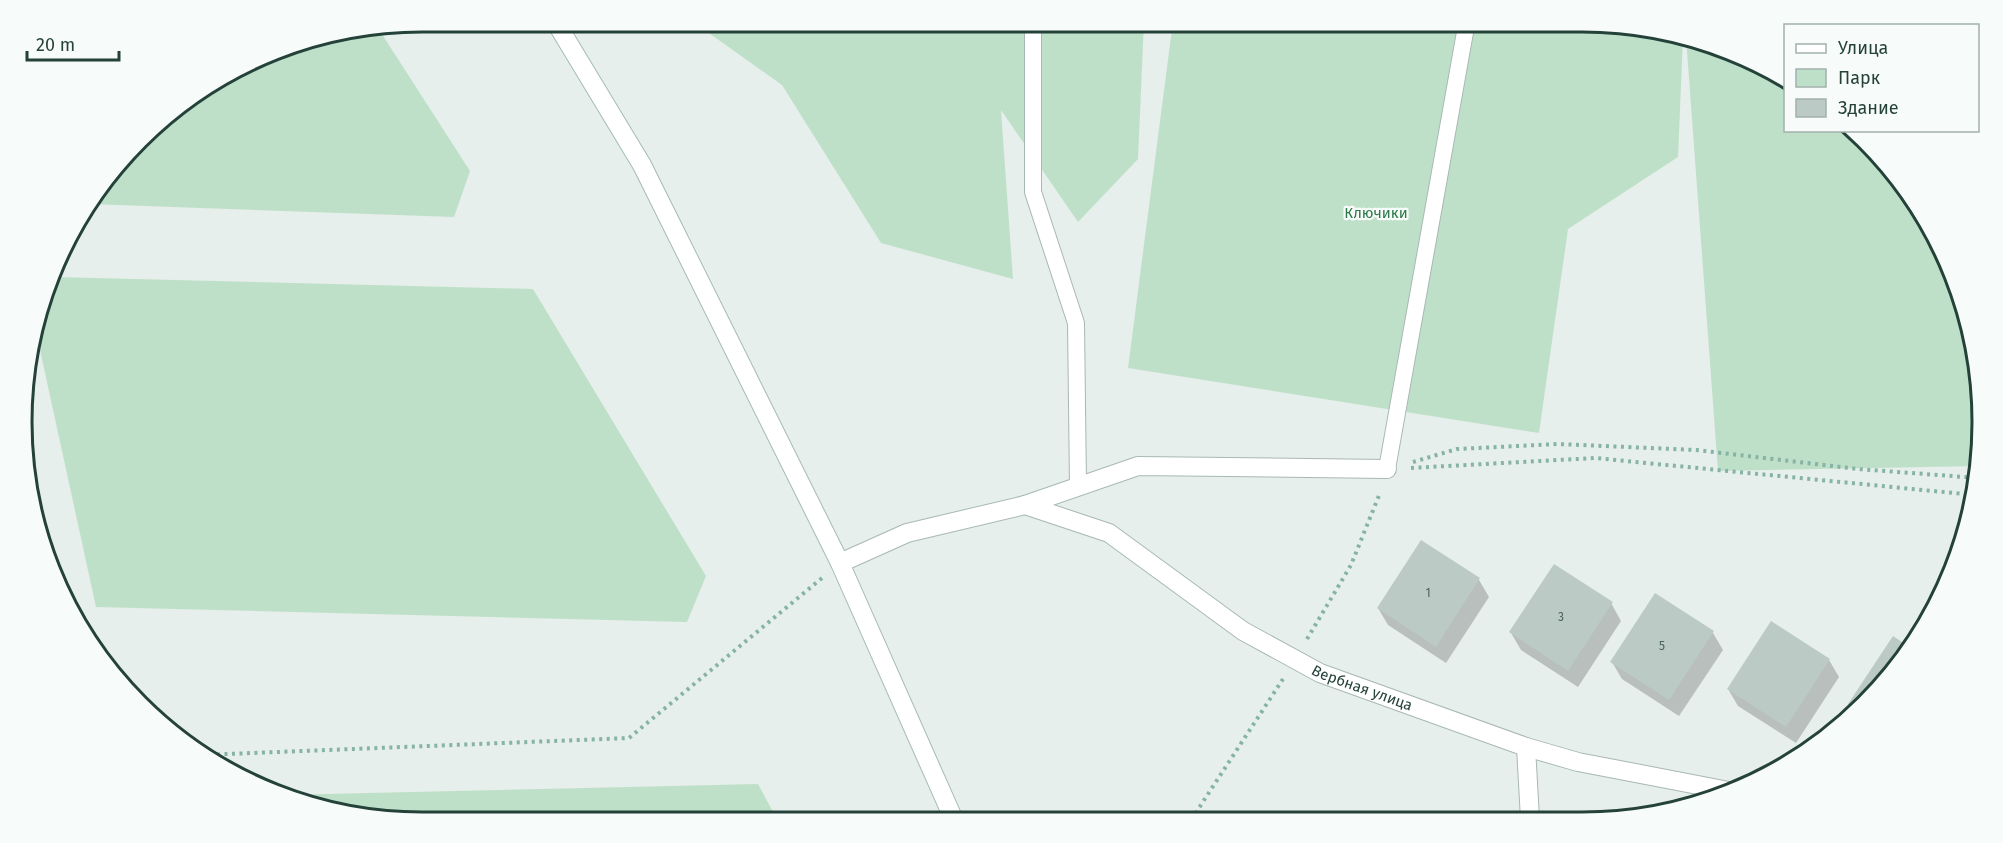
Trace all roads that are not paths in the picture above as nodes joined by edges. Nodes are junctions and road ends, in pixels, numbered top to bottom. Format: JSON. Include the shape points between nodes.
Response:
{"nodes":[{"id":1,"x":562,"y":32,"type":"edge"},
{"id":2,"x":1032,"y":32,"type":"edge"},
{"id":3,"x":1465,"y":32,"type":"edge"},
{"id":4,"x":1387,"y":469,"type":"joint"},
{"id":5,"x":1078,"y":486,"type":"junction"},
{"id":6,"x":1025,"y":504,"type":"junction"},
{"id":7,"x":840,"y":563,"type":"junction"},
{"id":8,"x":1526,"y":747,"type":"junction"},
{"id":9,"x":1714,"y":788,"type":"edge"},
{"id":10,"x":950,"y":812,"type":"edge"},
{"id":11,"x":1530,"y":812,"type":"edge"}],
"edges":[{"from":1,"to":7,"type":"street","via":[[642,165]]},
{"from":2,"to":5,"type":"lane","via":[[1032,192],[1076,323]]},
{"from":3,"to":4,"type":"lane"},
{"from":4,"to":5,"type":"street","via":[[1138,466]]},
{"from":5,"to":6,"type":"street"},
{"from":6,"to":7,"type":"street","via":[[907,533]]},
{"from":6,"to":8,"type":"street","name":"Вербная улица","via":[[1109,533],[1243,632],[1320,673]]},
{"from":7,"to":10,"type":"street"},
{"from":8,"to":9,"type":"street","name":"Вербная улица","via":[[1578,762]]},
{"from":8,"to":11,"type":"street"}]}
